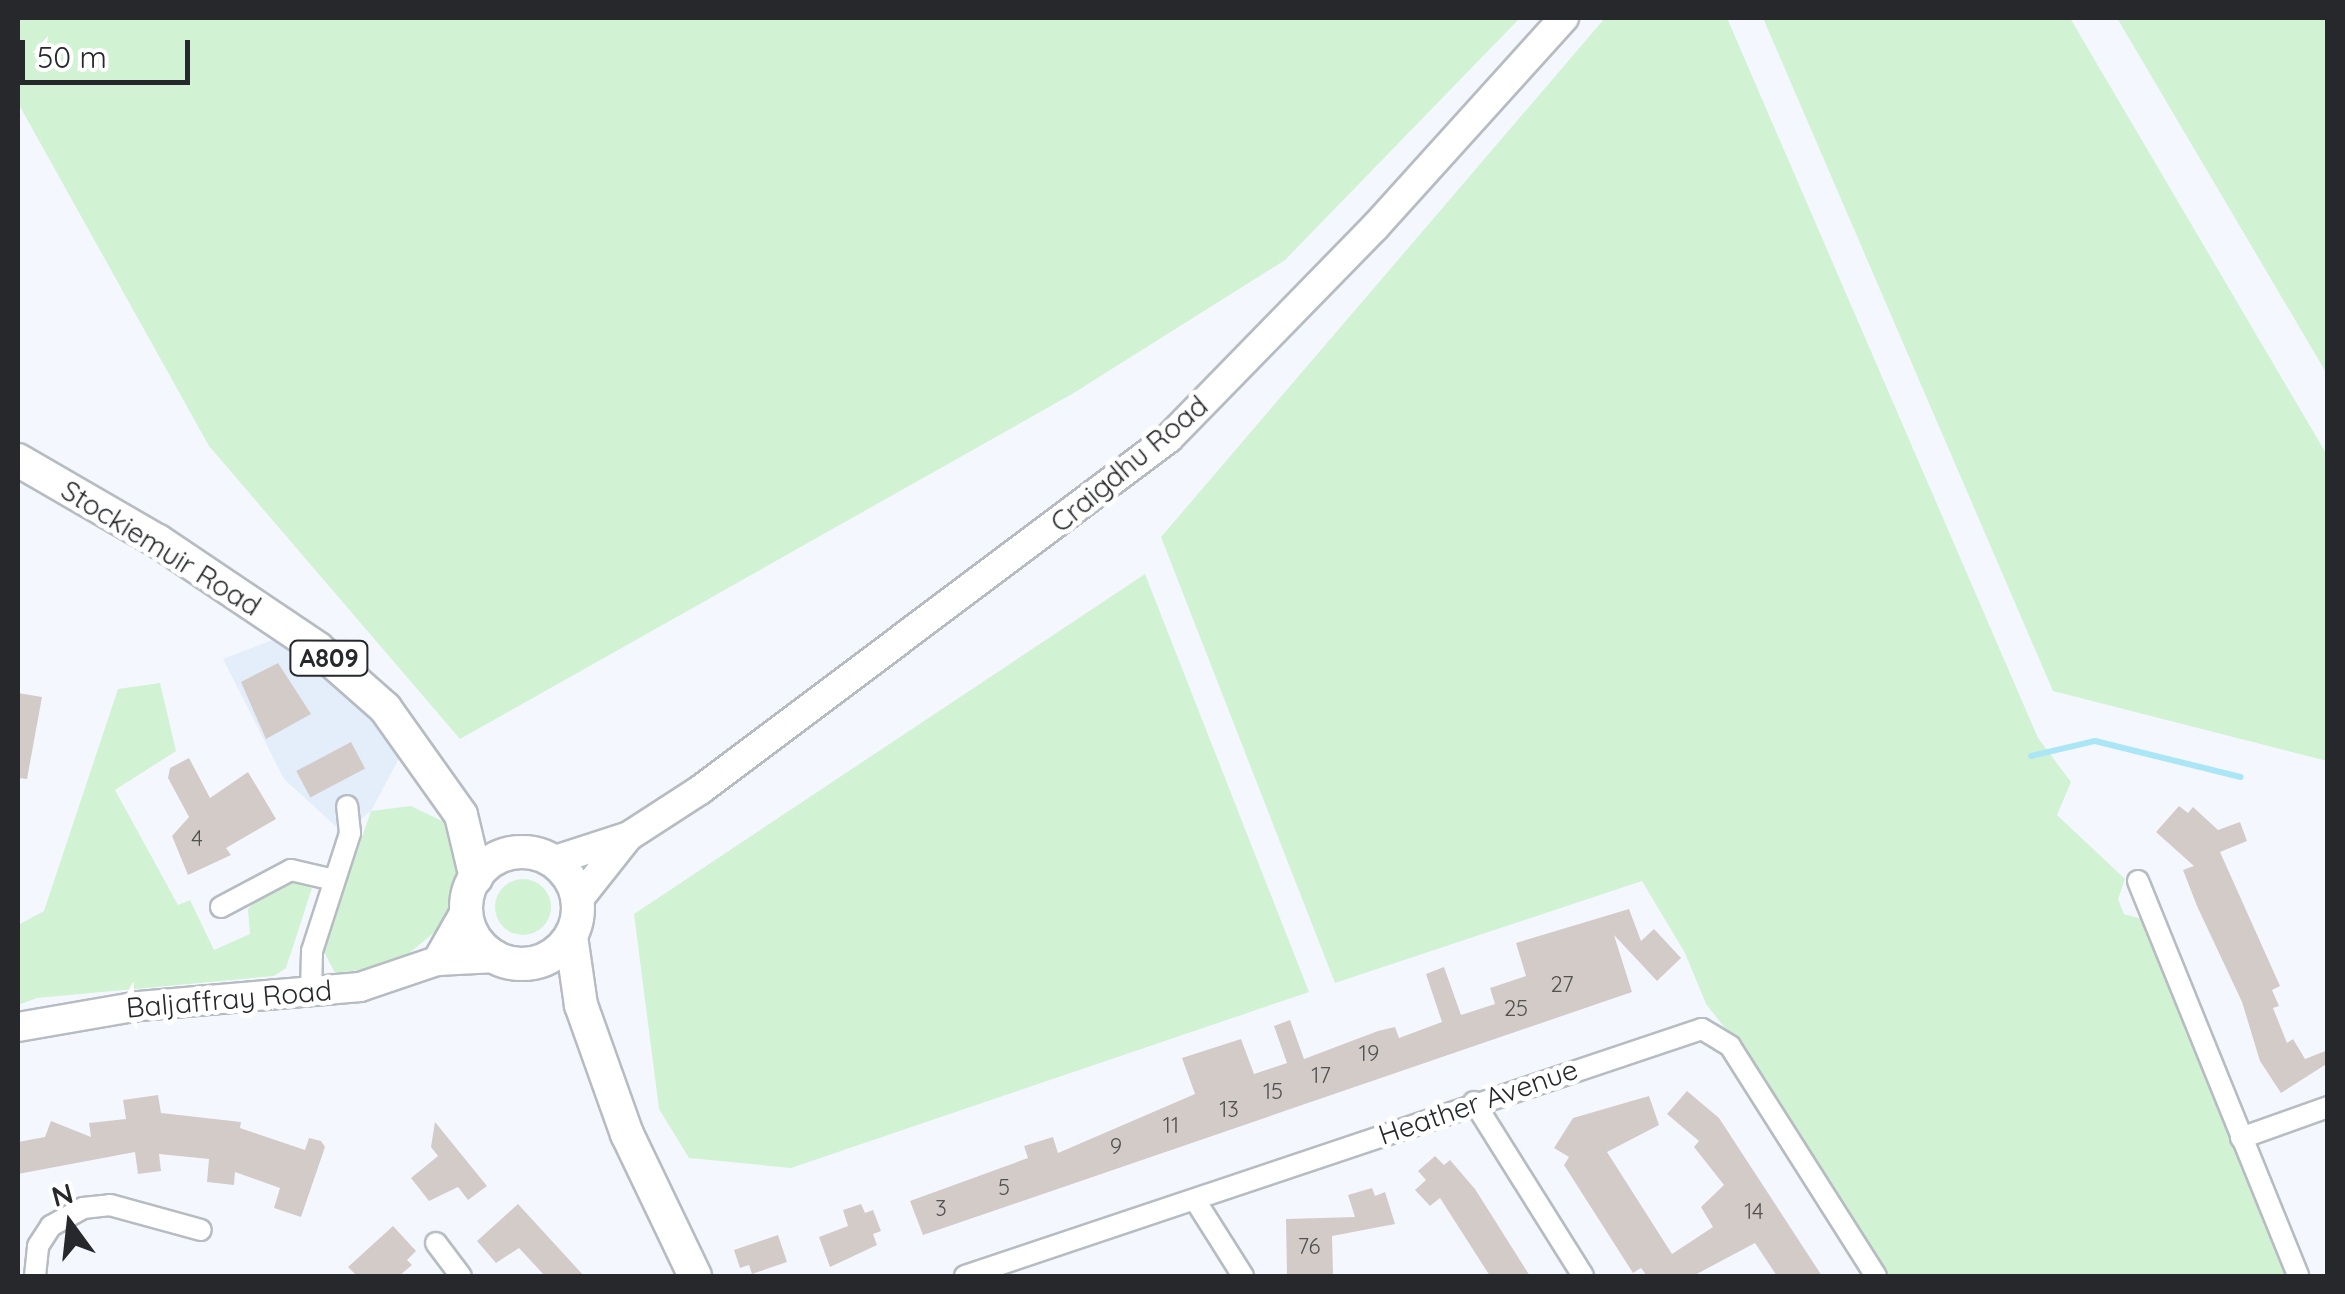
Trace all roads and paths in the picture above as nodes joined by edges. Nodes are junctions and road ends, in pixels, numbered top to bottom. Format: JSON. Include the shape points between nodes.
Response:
{"nodes":[{"id":1,"x":1564,"y":18,"type":"edge"},
{"id":2,"x":18,"y":460,"type":"edge"},
{"id":3,"x":347,"y":806,"type":"dead end"},
{"id":4,"x":461,"y":815,"type":"junction"},
{"id":5,"x":628,"y":836,"type":"junction"},
{"id":6,"x":514,"y":853,"type":"junction"},
{"id":7,"x":552,"y":861,"type":"junction"},
{"id":8,"x":476,"y":878,"type":"junction"},
{"id":9,"x":334,"y":880,"type":"junction"},
{"id":10,"x":2138,"y":881,"type":"dead end"},
{"id":11,"x":578,"y":900,"type":"junction"},
{"id":12,"x":221,"y":906,"type":"dead end"},
{"id":13,"x":466,"y":910,"type":"junction"},
{"id":14,"x":571,"y":936,"type":"junction"},
{"id":15,"x":437,"y":961,"type":"junction"},
{"id":16,"x":511,"y":961,"type":"junction"},
{"id":17,"x":311,"y":992,"type":"junction"},
{"id":18,"x":581,"y":1004,"type":"junction"},
{"id":19,"x":18,"y":1027,"type":"edge"},
{"id":20,"x":1474,"y":1102,"type":"junction"},
{"id":21,"x":2328,"y":1106,"type":"edge"},
{"id":22,"x":2241,"y":1138,"type":"junction"},
{"id":23,"x":1195,"y":1200,"type":"junction"},
{"id":24,"x":201,"y":1230,"type":"dead end"},
{"id":25,"x":436,"y":1243,"type":"dead end"},
{"id":26,"x":36,"y":1276,"type":"edge"},
{"id":27,"x":462,"y":1276,"type":"edge"},
{"id":28,"x":696,"y":1276,"type":"edge"},
{"id":29,"x":965,"y":1276,"type":"edge"},
{"id":30,"x":1244,"y":1276,"type":"edge"},
{"id":31,"x":1584,"y":1276,"type":"edge"},
{"id":32,"x":1876,"y":1276,"type":"edge"},
{"id":33,"x":2298,"y":1276,"type":"edge"}],
"edges":[{"from":1,"to":5,"type":"main road","name":"Craigdhu Road","via":[[1376,227],[1169,438],[778,732]]},
{"from":2,"to":4,"type":"main road","name":"Stockiemuir Road","number":"A809","via":[[158,541],[316,648],[386,708]]},
{"from":3,"to":9,"type":"street","via":[[350,833]]},
{"from":4,"to":6,"type":"main road","name":"Stockiemuir Road","number":"A809"},
{"from":4,"to":8,"type":"main road","name":"Stockiemuir Road","number":"A809"},
{"from":5,"to":7,"type":"main road","name":"Craigdhu Road"},
{"from":5,"to":11,"type":"main road","name":"Craigdhu Road"},
{"from":6,"to":7,"type":"main road"},
{"from":6,"to":8,"type":"main road"},
{"from":7,"to":11,"type":"main road"},
{"from":8,"to":13,"type":"main road"},
{"from":9,"to":12,"type":"street","via":[[291,870]]},
{"from":9,"to":17,"type":"street","via":[[312,950]]},
{"from":10,"to":22,"type":"street"},
{"from":11,"to":14,"type":"main road"},
{"from":13,"to":15,"type":"main road"},
{"from":13,"to":16,"type":"main road","via":[[475,938]]},
{"from":14,"to":16,"type":"main road","via":[[544,960]]},
{"from":14,"to":18,"type":"main road"},
{"from":15,"to":16,"type":"main road","name":"Baljaffray Road"},
{"from":15,"to":17,"type":"main road","name":"Baljaffray Road","via":[[387,982]]},
{"from":16,"to":18,"type":"main road"},
{"from":17,"to":19,"type":"main road","name":"Baljaffray Road","via":[[139,1006]]},
{"from":18,"to":28,"type":"main road","via":[[627,1134]]},
{"from":20,"to":23,"type":"street","name":"Heather Avenue"},
{"from":20,"to":31,"type":"street"},
{"from":20,"to":32,"type":"street","name":"Heather Avenue","via":[[1686,1032],[1717,1033]]},
{"from":21,"to":22,"type":"street"},
{"from":22,"to":33,"type":"street"},
{"from":23,"to":29,"type":"street","name":"Heather Avenue"},
{"from":23,"to":30,"type":"street"},
{"from":24,"to":26,"type":"street","via":[[110,1205],[84,1208],[51,1226],[38,1246]]},
{"from":25,"to":27,"type":"street"}]}
